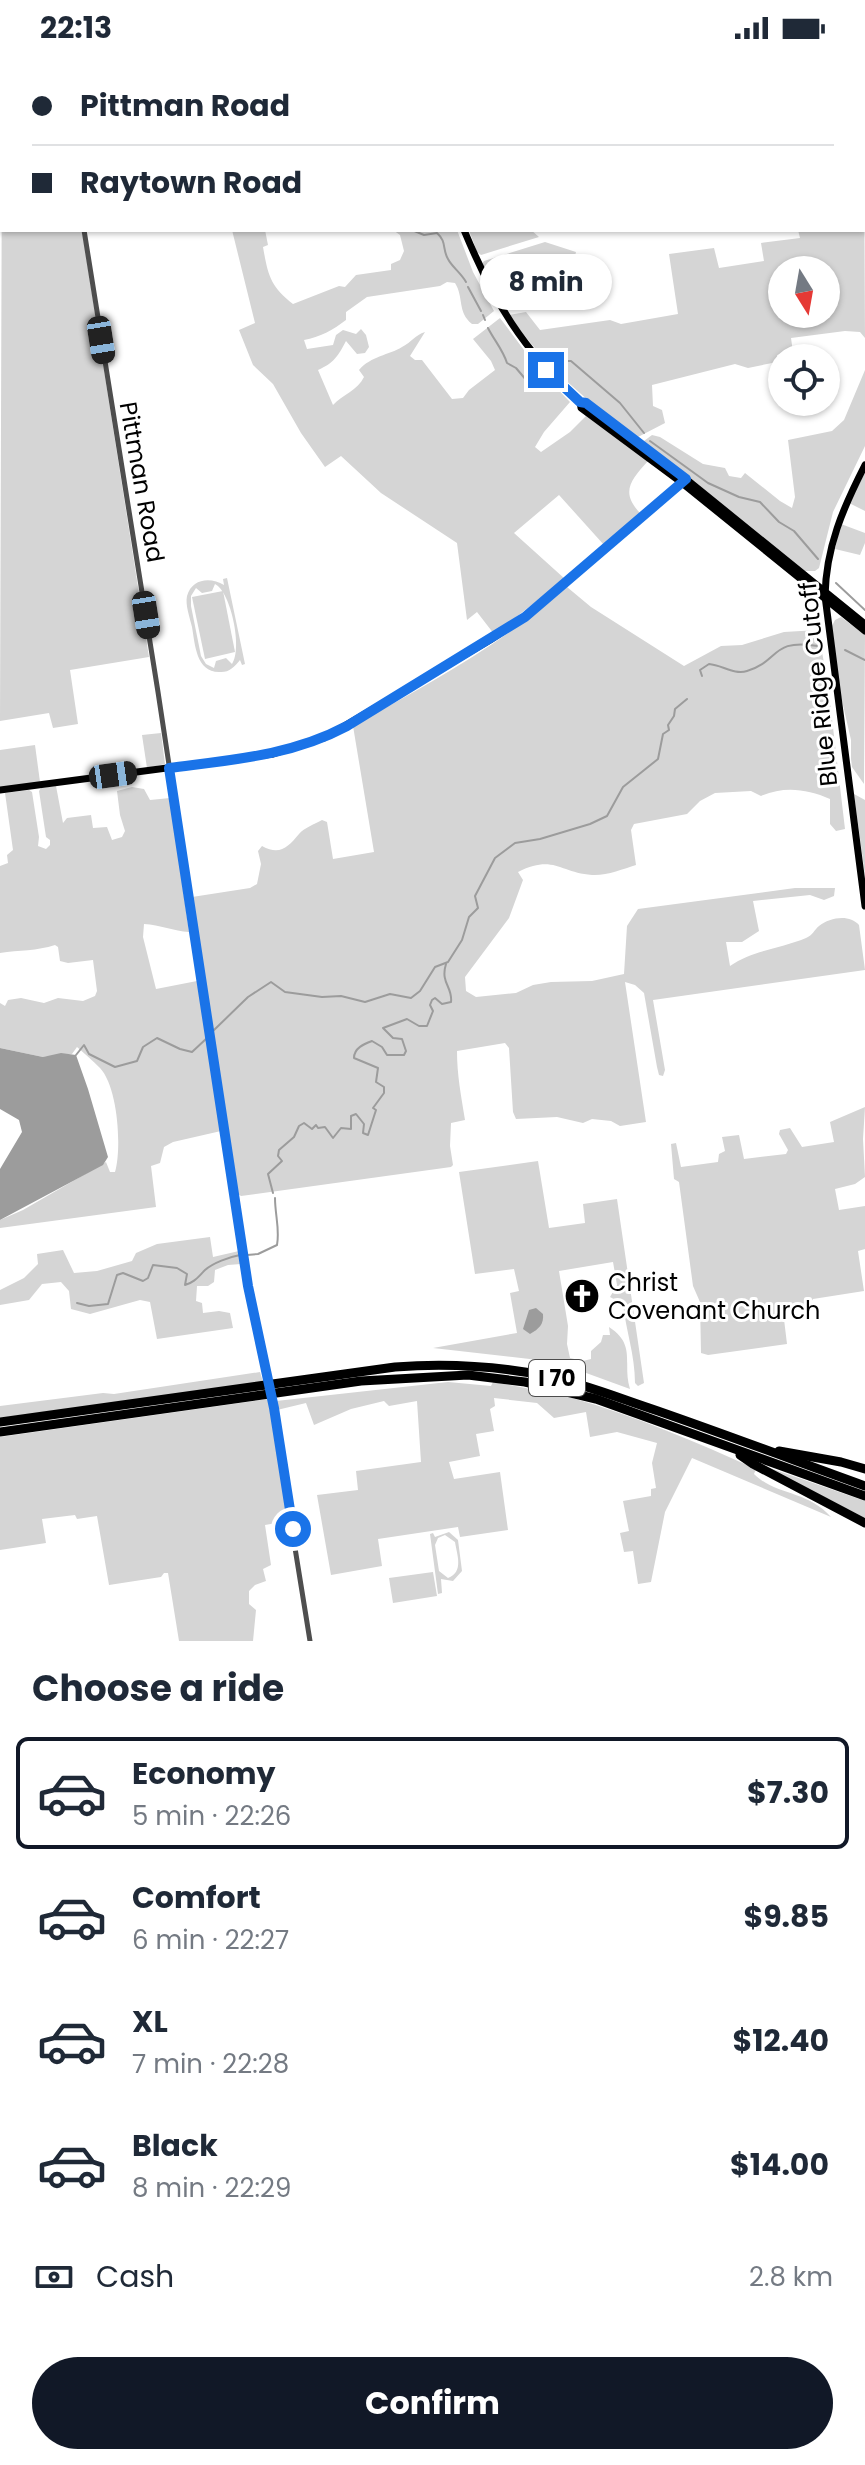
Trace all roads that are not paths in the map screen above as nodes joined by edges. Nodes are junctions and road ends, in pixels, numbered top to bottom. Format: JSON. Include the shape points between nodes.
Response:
{"nodes":[{"id":1,"x":84,"y":232,"type":"edge"},
{"id":2,"x":465,"y":232,"type":"edge"},
{"id":3,"x":865,"y":465,"type":"edge"},
{"id":4,"x":684,"y":481,"type":"junction"},
{"id":5,"x":826,"y":568,"type":"junction"},
{"id":6,"x":806,"y":575,"type":"junction"},
{"id":7,"x":825,"y":593,"type":"junction"},
{"id":8,"x":845,"y":614,"type":"junction"},
{"id":9,"x":865,"y":624,"type":"edge"},
{"id":10,"x":828,"y":627,"type":"junction"},
{"id":11,"x":865,"y":631,"type":"edge"},
{"id":12,"x":169,"y":768,"type":"junction"},
{"id":13,"x":0,"y":790,"type":"edge"},
{"id":14,"x":865,"y":906,"type":"edge"},
{"id":15,"x":0,"y":1422,"type":"edge"},
{"id":16,"x":0,"y":1432,"type":"edge"},
{"id":17,"x":731,"y":1448,"type":"junction"},
{"id":18,"x":763,"y":1450,"type":"junction"},
{"id":19,"x":865,"y":1469,"type":"edge"},
{"id":20,"x":865,"y":1486,"type":"edge"},
{"id":21,"x":865,"y":1496,"type":"edge"},
{"id":22,"x":865,"y":1523,"type":"edge"},
{"id":23,"x":310,"y":1641,"type":"edge"}],
"edges":[{"from":1,"to":12,"type":"street","name":"Pittman Road"},
{"from":2,"to":4,"type":"main road","via":[[491,291],[542,366],[580,402]]},
{"from":3,"to":5,"type":"main road","name":"Blue Ridge Cutoff","via":[[842,511]]},
{"from":4,"to":6,"type":"main road"},
{"from":4,"to":7,"type":"main road"},
{"from":4,"to":12,"type":"main road","via":[[525,617],[347,726],[273,754]]},
{"from":5,"to":6,"type":"main road"},
{"from":5,"to":7,"type":"main road","name":"Blue Ridge Cutoff"},
{"from":6,"to":7,"type":"main road"},
{"from":7,"to":8,"type":"main road"},
{"from":7,"to":9,"type":"main road"},
{"from":7,"to":10,"type":"main road","name":"Blue Ridge Cutoff"},
{"from":8,"to":10,"type":"main road","via":[[834,616]]},
{"from":8,"to":11,"type":"main road"},
{"from":10,"to":14,"type":"main road","name":"Blue Ridge Cutoff"},
{"from":12,"to":13,"type":"main road"},
{"from":12,"to":23,"type":"street","name":"Pittman Road","via":[[242,1248],[274,1408]]},
{"from":15,"to":18,"type":"highway","number":"I 70","via":[[428,1364],[561,1379]]},
{"from":16,"to":17,"type":"highway","number":"I 70","via":[[361,1381],[468,1375],[566,1391]]},
{"from":17,"to":21,"type":"highway","number":"I 70"},
{"from":17,"to":22,"type":"highway"},
{"from":18,"to":19,"type":"highway"},
{"from":18,"to":20,"type":"highway","number":"I 70"}]}
